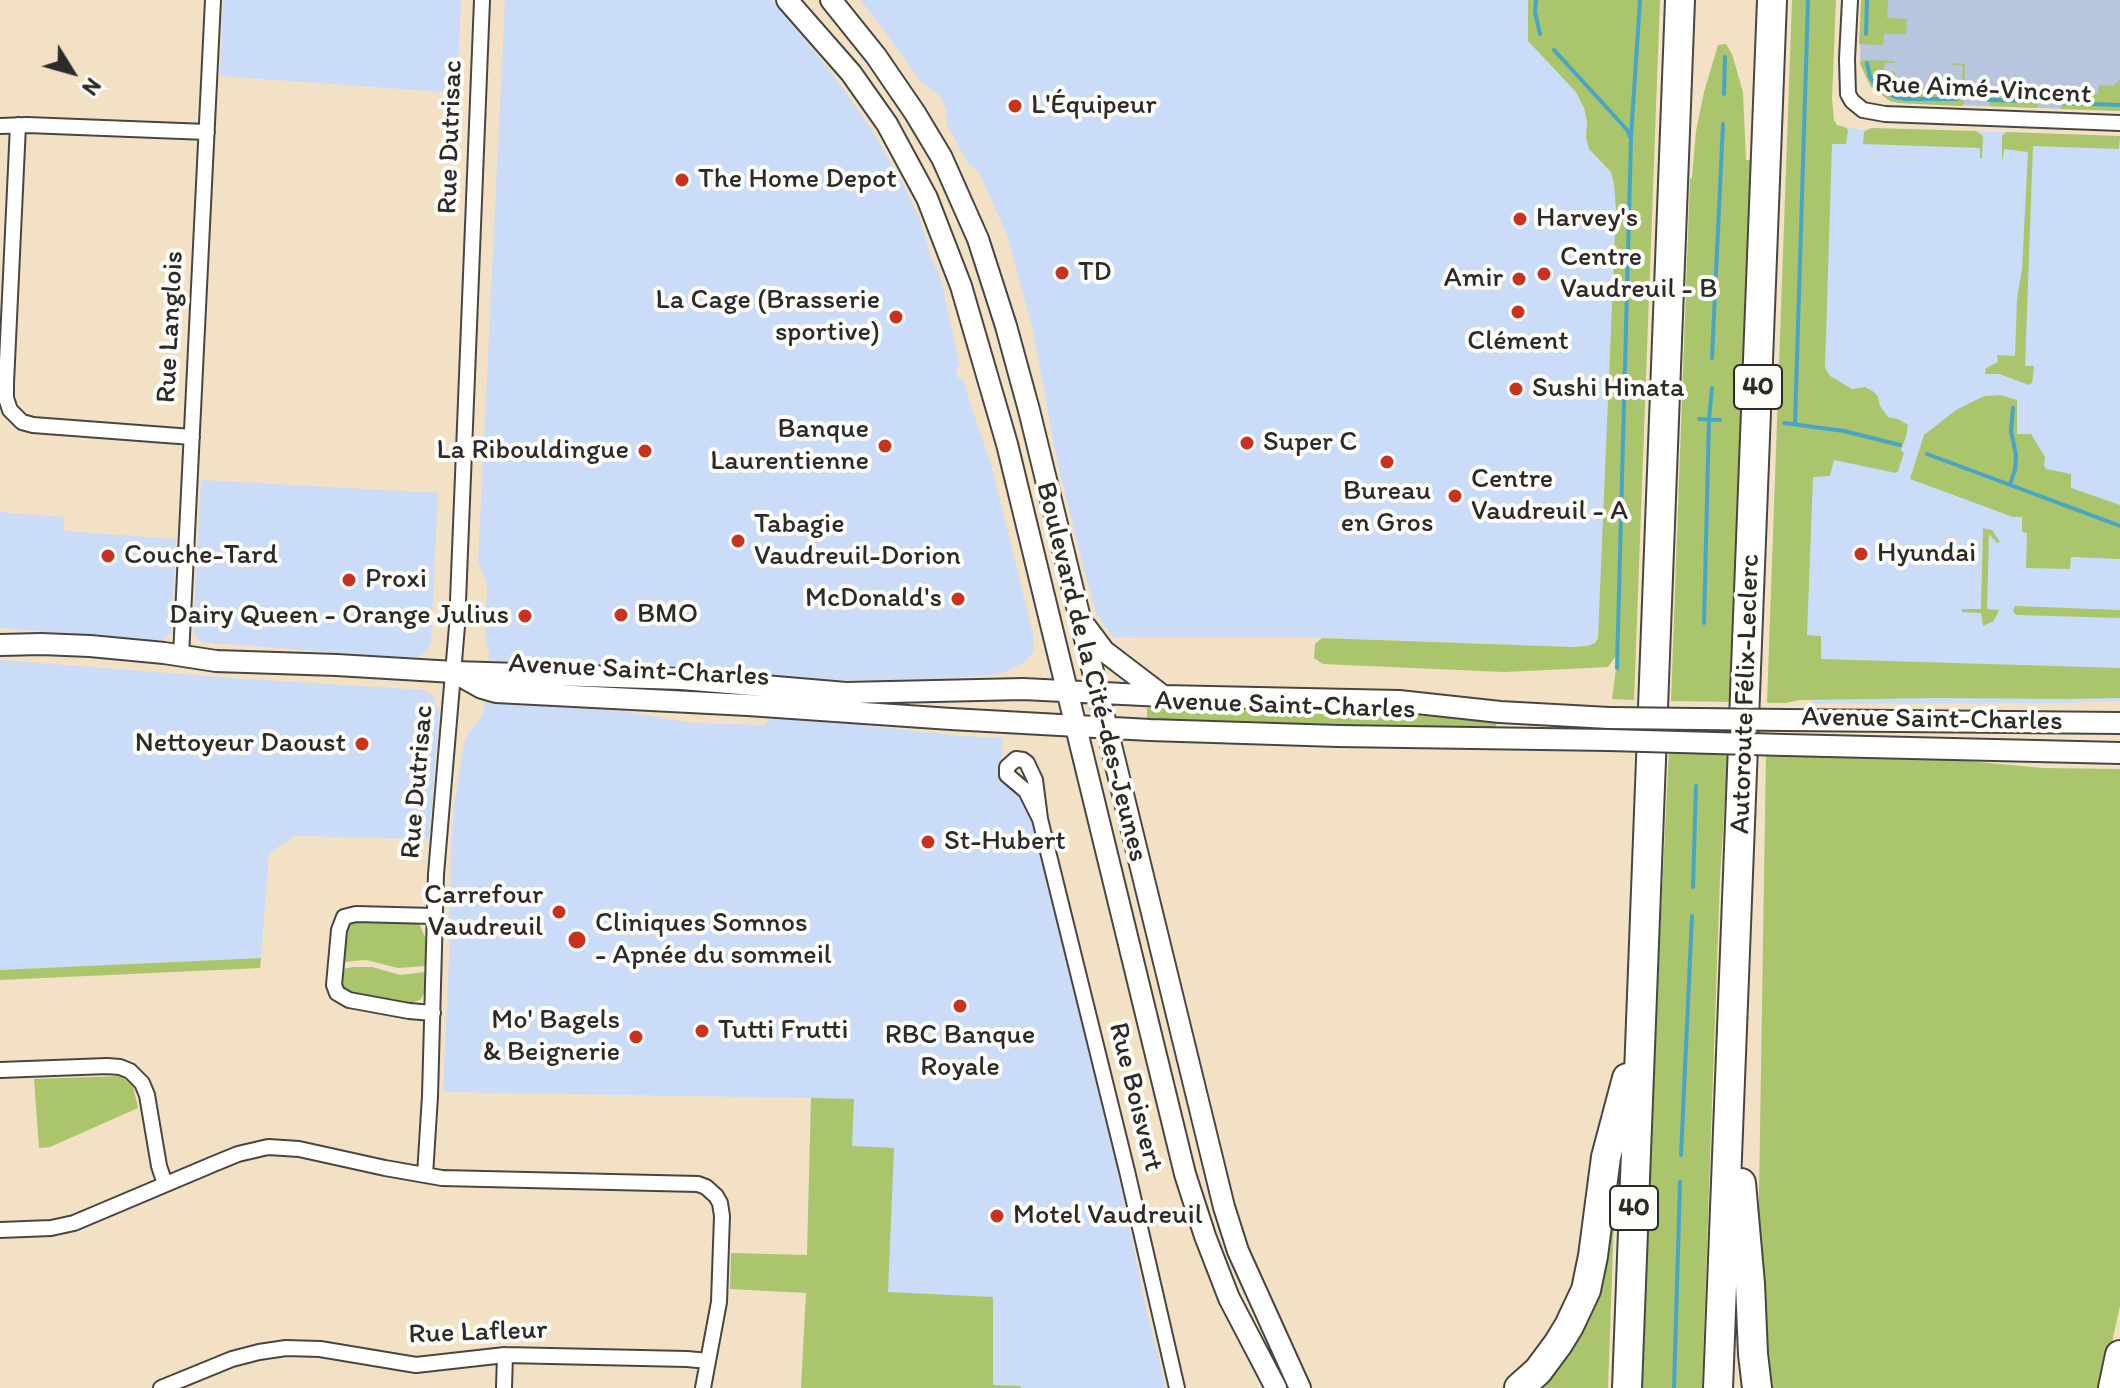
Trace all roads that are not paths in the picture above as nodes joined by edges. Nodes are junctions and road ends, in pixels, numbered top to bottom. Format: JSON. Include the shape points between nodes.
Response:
{"nodes":[{"id":1,"x":213,"y":0,"type":"edge"},
{"id":2,"x":482,"y":0,"type":"edge"},
{"id":3,"x":787,"y":0,"type":"edge"},
{"id":4,"x":831,"y":0,"type":"edge"},
{"id":5,"x":1680,"y":0,"type":"edge"},
{"id":6,"x":1772,"y":0,"type":"edge"},
{"id":7,"x":1850,"y":0,"type":"edge"},
{"id":8,"x":2120,"y":123,"type":"edge"},
{"id":9,"x":18,"y":125,"type":"junction"},
{"id":10,"x":0,"y":126,"type":"edge"},
{"id":11,"x":207,"y":132,"type":"junction"},
{"id":12,"x":192,"y":437,"type":"junction"},
{"id":13,"x":1080,"y":619,"type":"junction"},
{"id":14,"x":0,"y":645,"type":"edge"},
{"id":15,"x":181,"y":656,"type":"junction"},
{"id":16,"x":454,"y":672,"type":"junction"},
{"id":17,"x":1067,"y":691,"type":"junction"},
{"id":18,"x":1098,"y":693,"type":"junction"},
{"id":19,"x":1163,"y":696,"type":"junction"},
{"id":20,"x":2120,"y":723,"type":"edge"},
{"id":21,"x":1076,"y":726,"type":"junction"},
{"id":22,"x":1107,"y":728,"type":"junction"},
{"id":23,"x":2120,"y":753,"type":"edge"},
{"id":24,"x":1040,"y":819,"type":"dead end"},
{"id":25,"x":433,"y":916,"type":"junction"},
{"id":26,"x":433,"y":1013,"type":"junction"},
{"id":27,"x":1641,"y":1027,"type":"junction"},
{"id":28,"x":1731,"y":1059,"type":"junction"},
{"id":29,"x":0,"y":1070,"type":"edge"},
{"id":30,"x":425,"y":1175,"type":"junction"},
{"id":31,"x":165,"y":1184,"type":"junction"},
{"id":32,"x":0,"y":1230,"type":"edge"},
{"id":33,"x":505,"y":1355,"type":"junction"},
{"id":34,"x":2120,"y":1355,"type":"edge"},
{"id":35,"x":708,"y":1361,"type":"junction"},
{"id":36,"x":161,"y":1388,"type":"edge"},
{"id":37,"x":504,"y":1388,"type":"edge"},
{"id":38,"x":703,"y":1388,"type":"edge"},
{"id":39,"x":1177,"y":1388,"type":"edge"},
{"id":40,"x":1276,"y":1388,"type":"edge"},
{"id":41,"x":1300,"y":1388,"type":"edge"},
{"id":42,"x":1519,"y":1388,"type":"edge"},
{"id":43,"x":1627,"y":1388,"type":"edge"},
{"id":44,"x":1718,"y":1388,"type":"edge"},
{"id":45,"x":1757,"y":1388,"type":"edge"},
{"id":46,"x":2113,"y":1388,"type":"edge"}],
"edges":[{"from":1,"to":11,"type":"street","name":"Rue Langlois"},
{"from":2,"to":16,"type":"street","name":"Rue Dutrisac"},
{"from":3,"to":17,"type":"main road","name":"Boulevard de la Cité-des-Jeunes","via":[[871,100],[927,198],[961,286],[1002,424]]},
{"from":4,"to":13,"type":"main road","name":"Boulevard de la Cité-des-Jeunes","via":[[915,113],[972,224],[1021,382]]},
{"from":5,"to":27,"type":"highway","number":"40"},
{"from":6,"to":28,"type":"highway","name":"Autoroute Félix-Leclerc","number":"40"},
{"from":7,"to":8,"type":"street","name":"Rue Aimé-Vincent","via":[[1848,94],[1863,110]]},
{"from":9,"to":10,"type":"street"},
{"from":9,"to":11,"type":"street"},
{"from":9,"to":12,"type":"street","via":[[6,383],[10,410],[33,425]]},
{"from":11,"to":12,"type":"street","name":"Rue Langlois"},
{"from":12,"to":15,"type":"street","name":"Rue Langlois"},
{"from":13,"to":18,"type":"main road","name":"Boulevard de la Cité-des-Jeunes"},
{"from":13,"to":19,"type":"main road","via":[[1104,651]]},
{"from":14,"to":15,"type":"main road","name":"Avenue Saint-Charles","via":[[90,646]]},
{"from":15,"to":16,"type":"main road","name":"Avenue Saint-Charles"},
{"from":16,"to":17,"type":"main road","name":"Avenue Saint-Charles","via":[[671,678],[846,693]]},
{"from":16,"to":21,"type":"main road","name":"Avenue Saint-Charles","via":[[496,692]]},
{"from":16,"to":25,"type":"street","name":"Rue Dutrisac"},
{"from":17,"to":18,"type":"main road","name":"Avenue Saint-Charles"},
{"from":17,"to":21,"type":"main road","name":"Boulevard de la Cité-des-Jeunes"},
{"from":18,"to":19,"type":"main road","name":"Avenue Saint-Charles"},
{"from":18,"to":22,"type":"main road","name":"Boulevard de la Cité-des-Jeunes"},
{"from":19,"to":20,"type":"main road","name":"Avenue Saint-Charles","bridge":true,"via":[[1399,701],[1609,718]]},
{"from":21,"to":22,"type":"main road","name":"Avenue Saint-Charles"},
{"from":21,"to":40,"type":"main road","name":"Boulevard de la Cité-des-Jeunes","via":[[1193,1200],[1229,1298]]},
{"from":22,"to":23,"type":"main road","name":"Avenue Saint-Charles","bridge":true},
{"from":22,"to":41,"type":"main road","name":"Boulevard de la Cité-des-Jeunes","via":[[1231,1231]]},
{"from":24,"to":39,"type":"street","name":"Rue Boisvert"},
{"from":25,"to":26,"type":"street","name":"Rue Dutrisac"},
{"from":25,"to":26,"type":"street","via":[[344,917],[334,985],[349,1000]]},
{"from":26,"to":30,"type":"street","name":"Rue Dutrisac"},
{"from":27,"to":42,"type":"highway","via":[[1606,1157],[1586,1290],[1558,1344]]},
{"from":27,"to":43,"type":"highway","number":"40"},
{"from":28,"to":44,"type":"highway","name":"Autoroute Félix-Leclerc","number":"40"},
{"from":28,"to":45,"type":"highway"},
{"from":29,"to":31,"type":"street","via":[[107,1066],[130,1071],[147,1095]]},
{"from":30,"to":31,"type":"street","via":[[268,1147]]},
{"from":30,"to":35,"type":"street","via":[[706,1187],[720,1203],[723,1223],[719,1302]]},
{"from":31,"to":32,"type":"street","via":[[74,1223]]},
{"from":33,"to":35,"type":"street","name":"Rue Lafleur"},
{"from":33,"to":36,"type":"street","name":"Rue Lafleur","via":[[409,1365],[286,1348],[232,1359]]},
{"from":33,"to":37,"type":"street"},
{"from":34,"to":46,"type":"highway"},
{"from":35,"to":38,"type":"street"}]}
